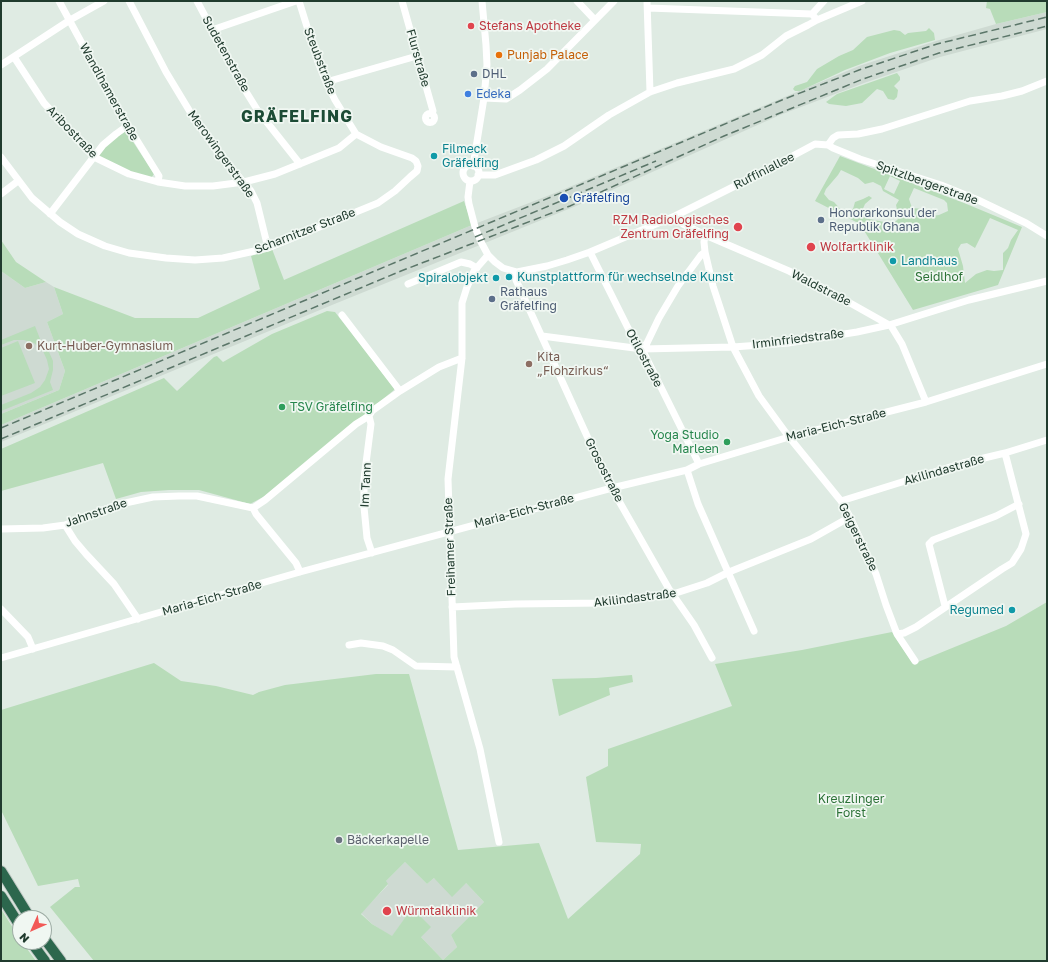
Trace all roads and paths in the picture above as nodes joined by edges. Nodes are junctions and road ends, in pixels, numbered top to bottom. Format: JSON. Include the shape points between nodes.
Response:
{"nodes":[{"id":1,"x":59,"y":1,"type":"edge"},
{"id":2,"x":104,"y":1,"type":"edge"},
{"id":3,"x":129,"y":1,"type":"edge"},
{"id":4,"x":197,"y":1,"type":"edge"},
{"id":5,"x":298,"y":1,"type":"edge"},
{"id":6,"x":402,"y":1,"type":"edge"},
{"id":7,"x":482,"y":1,"type":"edge"},
{"id":8,"x":577,"y":1,"type":"edge"},
{"id":9,"x":614,"y":1,"type":"edge"},
{"id":10,"x":824,"y":1,"type":"edge"},
{"id":11,"x":862,"y":1,"type":"edge"},
{"id":12,"x":648,"y":4,"type":"edge"},
{"id":13,"x":814,"y":17,"type":"junction"},
{"id":14,"x":70,"y":20,"type":"junction"},
{"id":15,"x":595,"y":20,"type":"junction"},
{"id":16,"x":212,"y":30,"type":"junction"},
{"id":17,"x":417,"y":56,"type":"junction"},
{"id":18,"x":14,"y":58,"type":"junction"},
{"id":19,"x":1,"y":65,"type":"edge"},
{"id":20,"x":1047,"y":80,"type":"edge"},
{"id":21,"x":326,"y":82,"type":"junction"},
{"id":22,"x":650,"y":92,"type":"junction"},
{"id":23,"x":484,"y":98,"type":"junction"},
{"id":24,"x":432,"y":114,"type":"dead end"},
{"id":25,"x":127,"y":126,"type":"junction"},
{"id":26,"x":356,"y":134,"type":"junction"},
{"id":27,"x":828,"y":145,"type":"junction"},
{"id":28,"x":1,"y":157,"type":"edge"},
{"id":29,"x":94,"y":157,"type":"junction"},
{"id":30,"x":300,"y":164,"type":"junction"},
{"id":31,"x":472,"y":166,"type":"junction"},
{"id":32,"x":478,"y":175,"type":"junction"},
{"id":33,"x":18,"y":181,"type":"junction"},
{"id":34,"x":470,"y":181,"type":"junction"},
{"id":35,"x":158,"y":182,"type":"junction"},
{"id":36,"x":244,"y":182,"type":"junction"},
{"id":37,"x":1,"y":194,"type":"edge"},
{"id":38,"x":50,"y":214,"type":"junction"},
{"id":39,"x":674,"y":216,"type":"junction"},
{"id":40,"x":705,"y":235,"type":"junction"},
{"id":41,"x":1047,"y":236,"type":"edge"},
{"id":42,"x":268,"y":248,"type":"junction"},
{"id":43,"x":590,"y":252,"type":"junction"},
{"id":44,"x":705,"y":252,"type":"junction"},
{"id":45,"x":488,"y":255,"type":"junction"},
{"id":46,"x":477,"y":268,"type":"junction"},
{"id":47,"x":515,"y":272,"type":"junction"},
{"id":48,"x":1047,"y":281,"type":"edge"},
{"id":49,"x":408,"y":284,"type":"dead end"},
{"id":50,"x":342,"y":315,"type":"dead end"},
{"id":51,"x":889,"y":325,"type":"junction"},
{"id":52,"x":542,"y":336,"type":"junction"},
{"id":53,"x":733,"y":347,"type":"junction"},
{"id":54,"x":642,"y":349,"type":"junction"},
{"id":55,"x":462,"y":358,"type":"junction"},
{"id":56,"x":1047,"y":364,"type":"edge"},
{"id":57,"x":400,"y":391,"type":"junction"},
{"id":58,"x":926,"y":402,"type":"junction"},
{"id":59,"x":369,"y":416,"type":"junction"},
{"id":60,"x":789,"y":437,"type":"junction"},
{"id":61,"x":1047,"y":440,"type":"edge"},
{"id":62,"x":1006,"y":453,"type":"junction"},
{"id":63,"x":699,"y":464,"type":"junction"},
{"id":64,"x":687,"y":470,"type":"junction"},
{"id":65,"x":612,"y":488,"type":"junction"},
{"id":66,"x":841,"y":501,"type":"junction"},
{"id":67,"x":1019,"y":504,"type":"junction"},
{"id":68,"x":253,"y":508,"type":"junction"},
{"id":69,"x":850,"y":517,"type":"junction"},
{"id":70,"x":65,"y":525,"type":"junction"},
{"id":71,"x":1,"y":529,"type":"edge"},
{"id":72,"x":449,"y":532,"type":"junction"},
{"id":73,"x":372,"y":553,"type":"junction"},
{"id":74,"x":300,"y":572,"type":"junction"},
{"id":75,"x":729,"y":572,"type":"junction"},
{"id":76,"x":673,"y":594,"type":"junction"},
{"id":77,"x":945,"y":606,"type":"junction"},
{"id":78,"x":452,"y":607,"type":"junction"},
{"id":79,"x":1,"y":609,"type":"edge"},
{"id":80,"x":138,"y":619,"type":"junction"},
{"id":81,"x":754,"y":631,"type":"dead end"},
{"id":82,"x":897,"y":634,"type":"junction"},
{"id":83,"x":349,"y":645,"type":"dead end"},
{"id":84,"x":33,"y":649,"type":"junction"},
{"id":85,"x":1,"y":658,"type":"edge"},
{"id":86,"x":712,"y":658,"type":"dead end"},
{"id":87,"x":915,"y":661,"type":"dead end"},
{"id":88,"x":457,"y":667,"type":"junction"},
{"id":89,"x":499,"y":842,"type":"dead end"},
{"id":90,"x":1,"y":871,"type":"edge"},
{"id":91,"x":1,"y":896,"type":"edge"},
{"id":92,"x":25,"y":910,"type":"edge"},
{"id":93,"x":12,"y":913,"type":"edge"},
{"id":94,"x":52,"y":948,"type":"edge"},
{"id":95,"x":37,"y":950,"type":"edge"},
{"id":96,"x":60,"y":959,"type":"edge"},
{"id":97,"x":45,"y":961,"type":"edge"}],
"edges":[{"from":1,"to":14,"type":"street","name":"Wandlhamerstraße"},
{"from":2,"to":14,"type":"street"},
{"from":3,"to":36,"type":"street","name":"Merowingerstraße","via":[[166,72],[195,120]]},
{"from":4,"to":16,"type":"street","name":"Sudetenstraße"},
{"from":5,"to":16,"type":"street"},
{"from":5,"to":21,"type":"street","name":"Steubstraße"},
{"from":6,"to":17,"type":"street","name":"Flurstraße"},
{"from":7,"to":23,"type":"street","via":[[487,58]]},
{"from":8,"to":15,"type":"street"},
{"from":9,"to":15,"type":"street"},
{"from":10,"to":13,"type":"street"},
{"from":11,"to":13,"type":"street"},
{"from":12,"to":13,"type":"street"},
{"from":12,"to":22,"type":"street"},
{"from":13,"to":22,"type":"street","via":[[808,26],[786,36],[762,55],[734,69]]},
{"from":14,"to":18,"type":"street"},
{"from":14,"to":25,"type":"street","name":"Wandlhamerstraße"},
{"from":15,"to":23,"type":"street","via":[[547,69],[520,90],[506,99]]},
{"from":16,"to":30,"type":"street","name":"Sudetenstraße","via":[[258,111]]},
{"from":17,"to":21,"type":"street"},
{"from":17,"to":24,"type":"street","name":"Flurstraße"},
{"from":18,"to":19,"type":"street"},
{"from":18,"to":29,"type":"street","name":"Aribostraße","via":[[44,103]]},
{"from":20,"to":27,"type":"street","name":"Ruffiniallee","via":[[1022,91],[970,101],[882,130],[838,135]]},
{"from":21,"to":26,"type":"street","name":"Steubstraße"},
{"from":22,"to":32,"type":"street","via":[[609,115],[564,146],[536,160],[495,175]]},
{"from":23,"to":31,"type":"street"},
{"from":25,"to":29,"type":"street","via":[[103,145]]},
{"from":25,"to":35,"type":"street","name":"Wandlhamerstraße","via":[[159,176]]},
{"from":26,"to":30,"type":"street","name":"Aribostraße","via":[[339,148]]},
{"from":26,"to":42,"type":"street","name":"Scharnitzer Straße","via":[[381,147],[412,158],[418,166],[417,171],[378,203]]},
{"from":27,"to":39,"type":"street","name":"Ruffiniallee","via":[[815,144]]},
{"from":27,"to":41,"type":"street","name":"Spitzlbergerstraße","via":[[860,159],[942,185],[1026,223]]},
{"from":28,"to":33,"type":"street","name":"Scharnitzer Straße"},
{"from":29,"to":35,"type":"street","name":"Aribostraße","via":[[129,174]]},
{"from":29,"to":38,"type":"street"},
{"from":30,"to":36,"type":"street","name":"Aribostraße"},
{"from":31,"to":32,"type":"street","via":[[477,168]]},
{"from":31,"to":34,"type":"street","via":[[463,172]]},
{"from":32,"to":34,"type":"street"},
{"from":33,"to":37,"type":"street"},
{"from":33,"to":38,"type":"street","name":"Scharnitzer Straße"},
{"from":34,"to":45,"type":"street","via":[[470,208],[475,227]]},
{"from":35,"to":36,"type":"street","name":"Aribostraße","via":[[185,186],[213,186]]},
{"from":36,"to":42,"type":"street","name":"Merowingerstraße","via":[[257,203]]},
{"from":38,"to":42,"type":"street","name":"Scharnitzer Straße","via":[[78,234],[129,253],[195,260],[223,258]]},
{"from":39,"to":40,"type":"street","name":"Waldstraße","via":[[683,224]]},
{"from":39,"to":43,"type":"street","name":"Ruffiniallee"},
{"from":40,"to":44,"type":"street","name":"Geigerstraße"},
{"from":40,"to":51,"type":"street","name":"Waldstraße","via":[[789,271]]},
{"from":43,"to":47,"type":"street","name":"Ruffiniallee","via":[[547,266]]},
{"from":43,"to":54,"type":"street","name":"Otilostraße","via":[[635,342]]},
{"from":44,"to":53,"type":"street","name":"Geigerstraße"},
{"from":44,"to":54,"type":"street","via":[[678,286]]},
{"from":45,"to":46,"type":"street","name":"Freihamer Straße"},
{"from":45,"to":47,"type":"street","via":[[503,268]]},
{"from":46,"to":49,"type":"street","via":[[462,262]]},
{"from":46,"to":55,"type":"street","name":"Freihamer Straße","via":[[462,303]]},
{"from":47,"to":52,"type":"street","name":"Grosostraße","via":[[516,280]]},
{"from":48,"to":51,"type":"street","name":"Irminfriedstraße","via":[[969,300]]},
{"from":50,"to":57,"type":"street"},
{"from":51,"to":53,"type":"street","name":"Irminfriedstraße","via":[[788,343]]},
{"from":51,"to":58,"type":"street","name":"Waldstraße","via":[[902,344]]},
{"from":52,"to":54,"type":"street","name":"Irminfriedstraße"},
{"from":52,"to":65,"type":"street","name":"Grosostraße"},
{"from":53,"to":54,"type":"street","name":"Irminfriedstraße"},
{"from":53,"to":60,"type":"street","name":"Geigerstraße","via":[[759,396]]},
{"from":54,"to":63,"type":"street","name":"Otilostraße"},
{"from":55,"to":57,"type":"street","via":[[439,367]]},
{"from":55,"to":72,"type":"street","name":"Freihamer Straße","via":[[448,479]]},
{"from":56,"to":58,"type":"street","name":"Maria-Eich-Straße"},
{"from":57,"to":59,"type":"street"},
{"from":58,"to":60,"type":"street","name":"Maria-Eich-Straße"},
{"from":59,"to":68,"type":"street"},
{"from":59,"to":73,"type":"street","name":"Im Tann","via":[[371,424],[364,479],[364,507],[367,538]]},
{"from":60,"to":63,"type":"street","name":"Maria-Eich-Straße"},
{"from":60,"to":66,"type":"street","name":"Geigerstraße"},
{"from":61,"to":62,"type":"street","name":"Akilindastraße"},
{"from":62,"to":66,"type":"street","name":"Akilindastraße","via":[[963,463]]},
{"from":62,"to":67,"type":"street"},
{"from":63,"to":64,"type":"street","name":"Maria-Eich-Straße"},
{"from":64,"to":65,"type":"street","name":"Maria-Eich-Straße"},
{"from":64,"to":75,"type":"street","via":[[698,504]]},
{"from":65,"to":72,"type":"street","name":"Maria-Eich-Straße"},
{"from":65,"to":76,"type":"street","name":"Grosostraße"},
{"from":66,"to":69,"type":"street","name":"Geigerstraße"},
{"from":67,"to":77,"type":"street","via":[[1026,534],[1021,549],[1012,563]]},
{"from":67,"to":77,"type":"street","via":[[996,516],[933,540],[929,544]]},
{"from":68,"to":70,"type":"street","name":"Jahnstraße","via":[[197,496],[153,497],[116,505]]},
{"from":68,"to":74,"type":"street"},
{"from":69,"to":75,"type":"street","name":"Akilindastraße","via":[[811,539]]},
{"from":69,"to":82,"type":"street","name":"Geigerstraße","via":[[876,574]]},
{"from":70,"to":71,"type":"street","name":"Jahnstraße"},
{"from":70,"to":80,"type":"street","via":[[74,541],[114,584]]},
{"from":72,"to":73,"type":"street","name":"Maria-Eich-Straße"},
{"from":72,"to":78,"type":"street","name":"Freihamer Straße"},
{"from":73,"to":74,"type":"street","name":"Maria-Eich-Straße"},
{"from":74,"to":80,"type":"street","name":"Maria-Eich-Straße"},
{"from":75,"to":76,"type":"street","name":"Akilindastraße","via":[[707,583]]},
{"from":75,"to":81,"type":"street"},
{"from":76,"to":78,"type":"street","name":"Akilindastraße","via":[[603,603]]},
{"from":76,"to":86,"type":"street","name":"Grosostraße"},
{"from":77,"to":82,"type":"street","via":[[916,627]]},
{"from":78,"to":88,"type":"street","name":"Freihamer Straße","via":[[454,657]]},
{"from":79,"to":84,"type":"street","via":[[28,636]]},
{"from":80,"to":84,"type":"street","name":"Maria-Eich-Straße"},
{"from":82,"to":87,"type":"street","name":"Geigerstraße"},
{"from":83,"to":88,"type":"street","via":[[361,643],[383,646],[416,666]]},
{"from":84,"to":85,"type":"street","name":"Maria-Eich-Straße"},
{"from":88,"to":89,"type":"street","name":"Freihamer Straße","via":[[480,749]]},
{"from":90,"to":92,"type":"highway"},
{"from":91,"to":93,"type":"highway"},
{"from":94,"to":96,"type":"highway"},
{"from":95,"to":97,"type":"highway"}]}
